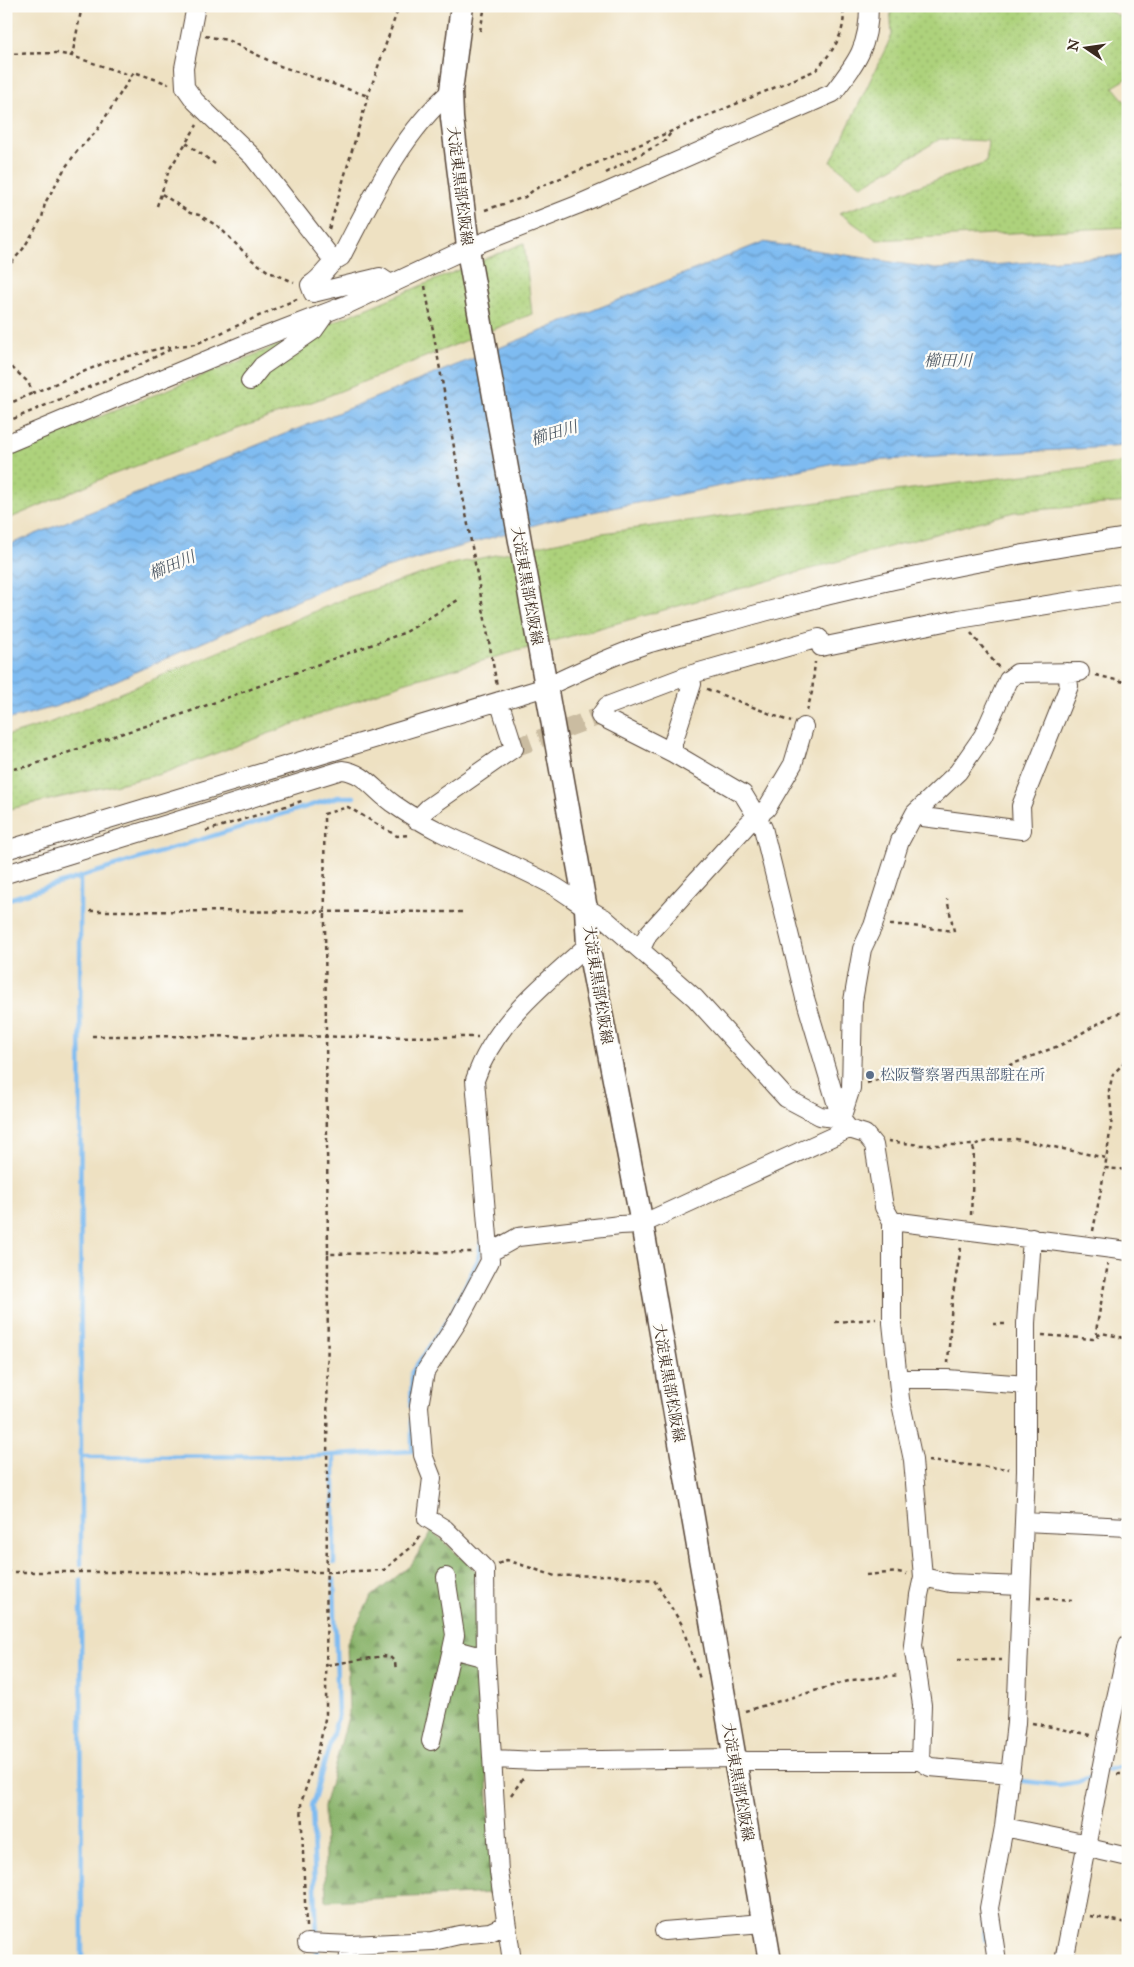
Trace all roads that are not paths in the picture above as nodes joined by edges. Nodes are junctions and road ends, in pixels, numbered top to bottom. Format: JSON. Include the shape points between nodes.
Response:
{"nodes":[{"id":1,"x":196,"y":6,"type":"edge"},
{"id":2,"x":462,"y":6,"type":"edge"},
{"id":3,"x":868,"y":6,"type":"edge"},
{"id":4,"x":451,"y":91,"type":"junction"},
{"id":5,"x":469,"y":255,"type":"junction"},
{"id":6,"x":333,"y":260,"type":"junction"},
{"id":7,"x":389,"y":283,"type":"junction"},
{"id":8,"x":326,"y":313,"type":"junction"},
{"id":9,"x":250,"y":381,"type":"dead end"},
{"id":10,"x":6,"y":444,"type":"edge"},
{"id":11,"x":1128,"y":538,"type":"edge"},
{"id":12,"x":1128,"y":592,"type":"edge"},
{"id":13,"x":690,"y":679,"type":"junction"},
{"id":14,"x":544,"y":682,"type":"junction"},
{"id":15,"x":499,"y":696,"type":"junction"},
{"id":16,"x":804,"y":727,"type":"road end"},
{"id":17,"x":673,"y":752,"type":"junction"},
{"id":18,"x":915,"y":813,"type":"junction"},
{"id":19,"x":756,"y":817,"type":"junction"},
{"id":20,"x":416,"y":820,"type":"junction"},
{"id":21,"x":6,"y":850,"type":"edge"},
{"id":22,"x":6,"y":874,"type":"edge"},
{"id":23,"x":586,"y":909,"type":"junction"},
{"id":24,"x":588,"y":945,"type":"junction"},
{"id":25,"x":641,"y":949,"type":"junction"},
{"id":26,"x":852,"y":1128,"type":"junction"},
{"id":27,"x":641,"y":1218,"type":"junction"},
{"id":28,"x":892,"y":1221,"type":"junction"},
{"id":29,"x":1032,"y":1238,"type":"junction"},
{"id":30,"x":1119,"y":1250,"type":"edge"},
{"id":31,"x":491,"y":1252,"type":"junction"},
{"id":32,"x":899,"y":1379,"type":"junction"},
{"id":33,"x":1026,"y":1385,"type":"junction"},
{"id":34,"x":1024,"y":1522,"type":"junction"},
{"id":35,"x":1128,"y":1527,"type":"edge"},
{"id":36,"x":446,"y":1577,"type":"dead end"},
{"id":37,"x":923,"y":1577,"type":"junction"},
{"id":38,"x":1021,"y":1592,"type":"junction"},
{"id":39,"x":1128,"y":1644,"type":"edge"},
{"id":40,"x":452,"y":1649,"type":"junction"},
{"id":41,"x":486,"y":1658,"type":"junction"},
{"id":42,"x":431,"y":1741,"type":"dead end"},
{"id":43,"x":734,"y":1758,"type":"junction"},
{"id":44,"x":494,"y":1760,"type":"junction"},
{"id":45,"x":920,"y":1761,"type":"junction"},
{"id":46,"x":1010,"y":1778,"type":"junction"},
{"id":47,"x":1004,"y":1827,"type":"junction"},
{"id":48,"x":1088,"y":1844,"type":"junction"},
{"id":49,"x":1128,"y":1857,"type":"edge"},
{"id":50,"x":763,"y":1923,"type":"junction"},
{"id":51,"x":506,"y":1925,"type":"junction"},
{"id":52,"x":664,"y":1931,"type":"dead end"},
{"id":53,"x":307,"y":1943,"type":"road end"},
{"id":54,"x":349,"y":1953,"type":"edge"},
{"id":55,"x":512,"y":1961,"type":"edge"},
{"id":56,"x":770,"y":1961,"type":"edge"},
{"id":57,"x":998,"y":1961,"type":"edge"},
{"id":58,"x":1064,"y":1961,"type":"edge"}],
"edges":[{"from":1,"to":6,"type":"street","via":[[184,68],[185,87],[253,157]]},
{"from":2,"to":4,"type":"main road","name":"大淀東黒部松阪線"},
{"from":3,"to":5,"type":"street","via":[[869,27],[859,59],[832,93]]},
{"from":4,"to":5,"type":"main road","name":"大淀東黒部松阪線","via":[[455,152]]},
{"from":4,"to":6,"type":"street","via":[[434,106],[392,161],[341,257]]},
{"from":5,"to":7,"type":"street"},
{"from":5,"to":14,"type":"main road","name":"大淀東黒部松阪線"},
{"from":6,"to":7,"type":"street","via":[[321,279],[310,286],[313,293],[380,277]]},
{"from":7,"to":8,"type":"street"},
{"from":8,"to":9,"type":"street","via":[[314,330],[262,366]]},
{"from":8,"to":10,"type":"street"},
{"from":11,"to":14,"type":"street","via":[[1071,545],[828,595],[649,644]]},
{"from":12,"to":13,"type":"street","via":[[959,619],[821,647],[819,638]]},
{"from":13,"to":17,"type":"street"},
{"from":13,"to":17,"type":"street","via":[[607,706],[600,716]]},
{"from":14,"to":15,"type":"street"},
{"from":14,"to":23,"type":"main road","name":"大淀東黒部松阪線"},
{"from":15,"to":20,"type":"street","via":[[514,748],[428,808]]},
{"from":15,"to":21,"type":"street"},
{"from":16,"to":19,"type":"street","via":[[792,764],[767,808]]},
{"from":17,"to":19,"type":"street","via":[[742,794]]},
{"from":18,"to":18,"type":"street","via":[[958,772],[983,736],[1012,676],[1017,673],[1073,672],[1021,806],[1022,830],[923,817]]},
{"from":18,"to":26,"type":"street","via":[[900,842],[862,950],[853,1001]]},
{"from":19,"to":25,"type":"street","via":[[648,934]]},
{"from":19,"to":26,"type":"street","via":[[763,828],[805,998]]},
{"from":20,"to":22,"type":"street","via":[[392,804],[355,771],[342,770]]},
{"from":20,"to":23,"type":"street","via":[[554,886]]},
{"from":23,"to":24,"type":"main road","name":"大淀東黒部松阪線"},
{"from":23,"to":25,"type":"street","via":[[604,918]]},
{"from":24,"to":27,"type":"main road","name":"大淀東黒部松阪線"},
{"from":24,"to":31,"type":"street","via":[[543,985],[495,1037],[475,1080]]},
{"from":25,"to":26,"type":"street","via":[[695,998],[786,1098]]},
{"from":26,"to":27,"type":"street"},
{"from":26,"to":28,"type":"street","via":[[874,1145],[884,1208]]},
{"from":27,"to":31,"type":"street","via":[[620,1225],[518,1237]]},
{"from":27,"to":43,"type":"main road","name":"大淀東黒部松阪線"},
{"from":28,"to":29,"type":"street"},
{"from":28,"to":32,"type":"street","via":[[892,1323]]},
{"from":29,"to":30,"type":"street"},
{"from":29,"to":33,"type":"street"},
{"from":31,"to":41,"type":"street","via":[[490,1261],[458,1321],[425,1372],[419,1406],[423,1455],[432,1478],[427,1518],[444,1529],[485,1569]]},
{"from":32,"to":33,"type":"street"},
{"from":32,"to":37,"type":"street","via":[[913,1460]]},
{"from":33,"to":34,"type":"street"},
{"from":34,"to":35,"type":"street"},
{"from":34,"to":38,"type":"street"},
{"from":36,"to":40,"type":"street","via":[[452,1598]]},
{"from":37,"to":38,"type":"street"},
{"from":37,"to":45,"type":"street","via":[[913,1645],[922,1705]]},
{"from":38,"to":46,"type":"street","via":[[1016,1723]]},
{"from":39,"to":48,"type":"street"},
{"from":40,"to":41,"type":"street"},
{"from":40,"to":42,"type":"street"},
{"from":41,"to":44,"type":"street"},
{"from":43,"to":44,"type":"street"},
{"from":43,"to":45,"type":"street","via":[[746,1761]]},
{"from":43,"to":50,"type":"main road","name":"大淀東黒部松阪線"},
{"from":44,"to":51,"type":"street","via":[[499,1872]]},
{"from":45,"to":46,"type":"street","via":[[930,1767]]},
{"from":46,"to":47,"type":"street"},
{"from":47,"to":48,"type":"street"},
{"from":47,"to":57,"type":"street","via":[[989,1908]]},
{"from":48,"to":49,"type":"street","via":[[1093,1849]]},
{"from":48,"to":58,"type":"street"},
{"from":50,"to":52,"type":"street"},
{"from":50,"to":56,"type":"main road","name":"大淀東黒部松阪線"},
{"from":51,"to":54,"type":"street","via":[[490,1932],[459,1934]]},
{"from":51,"to":55,"type":"street"},
{"from":53,"to":54,"type":"street"}]}
